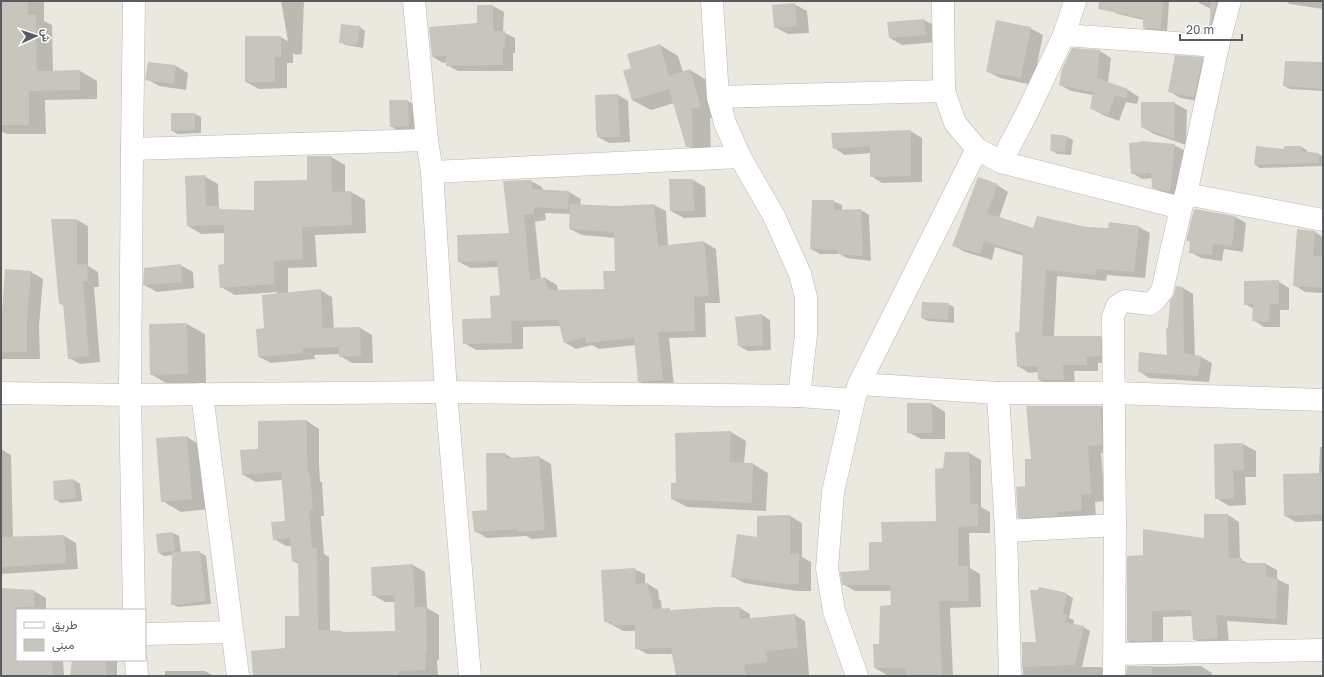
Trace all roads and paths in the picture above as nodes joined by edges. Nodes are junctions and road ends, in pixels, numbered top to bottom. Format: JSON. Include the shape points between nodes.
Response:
{"nodes":[{"id":1,"x":134,"y":1,"type":"edge"},
{"id":2,"x":414,"y":1,"type":"edge"},
{"id":3,"x":712,"y":1,"type":"edge"},
{"id":4,"x":943,"y":1,"type":"edge"},
{"id":5,"x":1075,"y":1,"type":"edge"},
{"id":6,"x":1230,"y":1,"type":"edge"},
{"id":7,"x":1064,"y":34,"type":"junction"},
{"id":8,"x":1218,"y":46,"type":"junction"},
{"id":9,"x":944,"y":91,"type":"junction"},
{"id":10,"x":718,"y":97,"type":"junction"},
{"id":11,"x":427,"y":140,"type":"junction"},
{"id":12,"x":132,"y":148,"type":"junction"},
{"id":13,"x":977,"y":149,"type":"junction"},
{"id":14,"x":740,"y":157,"type":"junction"},
{"id":15,"x":1001,"y":162,"type":"junction"},
{"id":16,"x":432,"y":172,"type":"junction"},
{"id":17,"x":1183,"y":201,"type":"junction"},
{"id":18,"x":1323,"y":220,"type":"edge"},
{"id":19,"x":446,"y":392,"type":"junction"},
{"id":20,"x":856,"y":392,"type":"junction"},
{"id":21,"x":1,"y":393,"type":"edge"},
{"id":22,"x":998,"y":393,"type":"junction"},
{"id":23,"x":1114,"y":393,"type":"junction"},
{"id":24,"x":202,"y":394,"type":"junction"},
{"id":25,"x":130,"y":395,"type":"junction"},
{"id":26,"x":799,"y":396,"type":"junction"},
{"id":27,"x":1323,"y":400,"type":"edge"},
{"id":28,"x":1115,"y":525,"type":"junction"},
{"id":29,"x":1006,"y":531,"type":"junction"},
{"id":30,"x":134,"y":609,"type":"edge"},
{"id":31,"x":231,"y":632,"type":"junction"},
{"id":32,"x":146,"y":634,"type":"edge"},
{"id":33,"x":1323,"y":650,"type":"edge"},
{"id":34,"x":1115,"y":654,"type":"junction"},
{"id":35,"x":136,"y":661,"type":"edge"},
{"id":36,"x":137,"y":676,"type":"edge"},
{"id":37,"x":238,"y":676,"type":"edge"},
{"id":38,"x":470,"y":676,"type":"edge"},
{"id":39,"x":857,"y":676,"type":"edge"},
{"id":40,"x":1010,"y":676,"type":"edge"},
{"id":41,"x":1114,"y":676,"type":"edge"}],
"edges":[{"from":1,"to":12,"type":"street"},
{"from":2,"to":11,"type":"street"},
{"from":3,"to":10,"type":"street"},
{"from":4,"to":9,"type":"street"},
{"from":5,"to":7,"type":"street"},
{"from":6,"to":8,"type":"street"},
{"from":7,"to":8,"type":"street"},
{"from":7,"to":15,"type":"street"},
{"from":8,"to":17,"type":"street"},
{"from":9,"to":10,"type":"street"},
{"from":9,"to":13,"type":"street","via":[[955,123]]},
{"from":10,"to":14,"type":"street","via":[[725,123]]},
{"from":11,"to":12,"type":"street"},
{"from":11,"to":16,"type":"street"},
{"from":12,"to":25,"type":"street"},
{"from":13,"to":15,"type":"street"},
{"from":13,"to":20,"type":"street"},
{"from":14,"to":16,"type":"street"},
{"from":14,"to":26,"type":"street","via":[[774,216],[800,274],[806,298],[806,334]]},
{"from":15,"to":17,"type":"street"},
{"from":16,"to":19,"type":"street"},
{"from":17,"to":18,"type":"street"},
{"from":17,"to":23,"type":"street","via":[[1162,291],[1150,304],[1125,301],[1117,306],[1113,317]]},
{"from":19,"to":24,"type":"street"},
{"from":19,"to":26,"type":"street"},
{"from":19,"to":38,"type":"street"},
{"from":20,"to":22,"type":"street"},
{"from":20,"to":26,"type":"street"},
{"from":20,"to":39,"type":"street","via":[[833,492],[827,568],[834,611]]},
{"from":21,"to":25,"type":"street"},
{"from":22,"to":23,"type":"street"},
{"from":22,"to":29,"type":"street"},
{"from":23,"to":27,"type":"street"},
{"from":23,"to":28,"type":"street"},
{"from":24,"to":25,"type":"street"},
{"from":24,"to":31,"type":"street"},
{"from":25,"to":30,"type":"street"},
{"from":28,"to":29,"type":"street"},
{"from":28,"to":34,"type":"street"},
{"from":29,"to":40,"type":"street"},
{"from":31,"to":32,"type":"street"},
{"from":31,"to":37,"type":"street"},
{"from":33,"to":34,"type":"street"},
{"from":34,"to":41,"type":"street"},
{"from":35,"to":36,"type":"street"}]}
